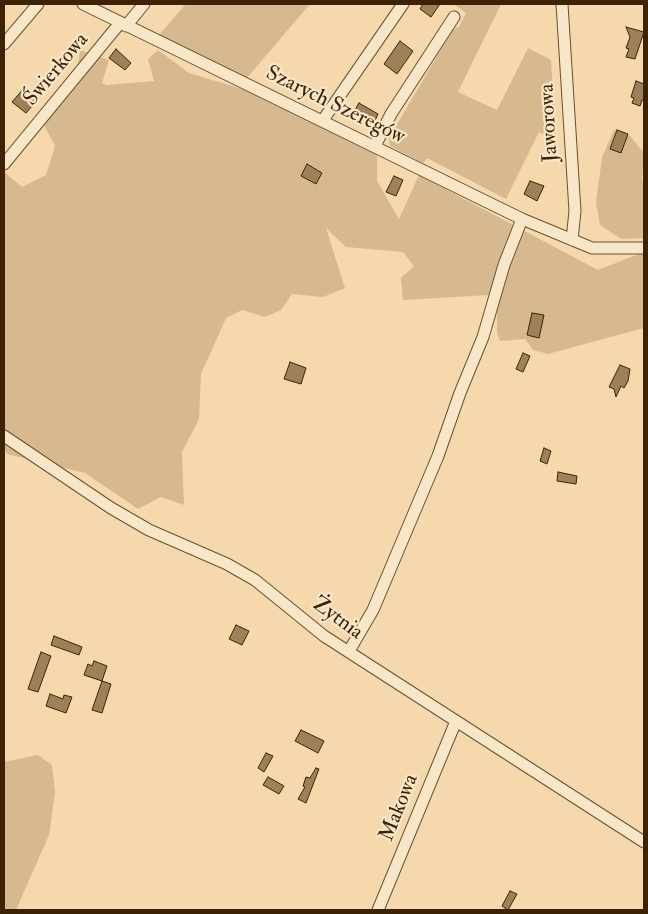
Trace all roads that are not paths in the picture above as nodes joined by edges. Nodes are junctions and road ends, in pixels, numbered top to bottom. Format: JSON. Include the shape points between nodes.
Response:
{"nodes":[{"id":1,"x":38,"y":4,"type":"edge"},
{"id":2,"x":83,"y":4,"type":"edge"},
{"id":3,"x":144,"y":4,"type":"edge"},
{"id":4,"x":403,"y":4,"type":"edge"},
{"id":5,"x":562,"y":4,"type":"edge"},
{"id":6,"x":454,"y":17,"type":"dead end"},
{"id":7,"x":123,"y":25,"type":"junction"},
{"id":8,"x":4,"y":44,"type":"edge"},
{"id":9,"x":323,"y":120,"type":"junction"},
{"id":10,"x":375,"y":146,"type":"junction"},
{"id":11,"x":4,"y":164,"type":"edge"},
{"id":12,"x":522,"y":219,"type":"junction"},
{"id":13,"x":572,"y":240,"type":"junction"},
{"id":14,"x":644,"y":248,"type":"edge"},
{"id":15,"x":4,"y":436,"type":"edge"},
{"id":16,"x":349,"y":651,"type":"junction"},
{"id":17,"x":456,"y":721,"type":"junction"},
{"id":18,"x":644,"y":842,"type":"edge"},
{"id":19,"x":378,"y":910,"type":"edge"}],
"edges":[{"from":1,"to":8,"type":"street"},
{"from":2,"to":7,"type":"street","name":"Szarych Szeregów"},
{"from":3,"to":7,"type":"street","name":"Świerkowa"},
{"from":4,"to":9,"type":"street"},
{"from":5,"to":13,"type":"street","name":"Jaworowa","via":[[574,211]]},
{"from":6,"to":10,"type":"street","via":[[391,114]]},
{"from":7,"to":9,"type":"street","name":"Szarych Szeregów"},
{"from":7,"to":11,"type":"street","name":"Świerkowa"},
{"from":9,"to":10,"type":"street","name":"Szarych Szeregów"},
{"from":10,"to":12,"type":"street","name":"Szarych Szeregów"},
{"from":12,"to":13,"type":"street","name":"Szarych Szeregów"},
{"from":12,"to":16,"type":"street","via":[[504,265],[484,337],[431,473],[373,610]]},
{"from":13,"to":14,"type":"street","name":"Szarych Szeregów","via":[[603,249]]},
{"from":15,"to":16,"type":"street","name":"Żytnia","via":[[149,530],[227,564],[255,580],[324,636]]},
{"from":16,"to":17,"type":"street","name":"Żytnia"},
{"from":17,"to":18,"type":"street","name":"Żytnia"},
{"from":17,"to":19,"type":"street","name":"Makowa"}]}
